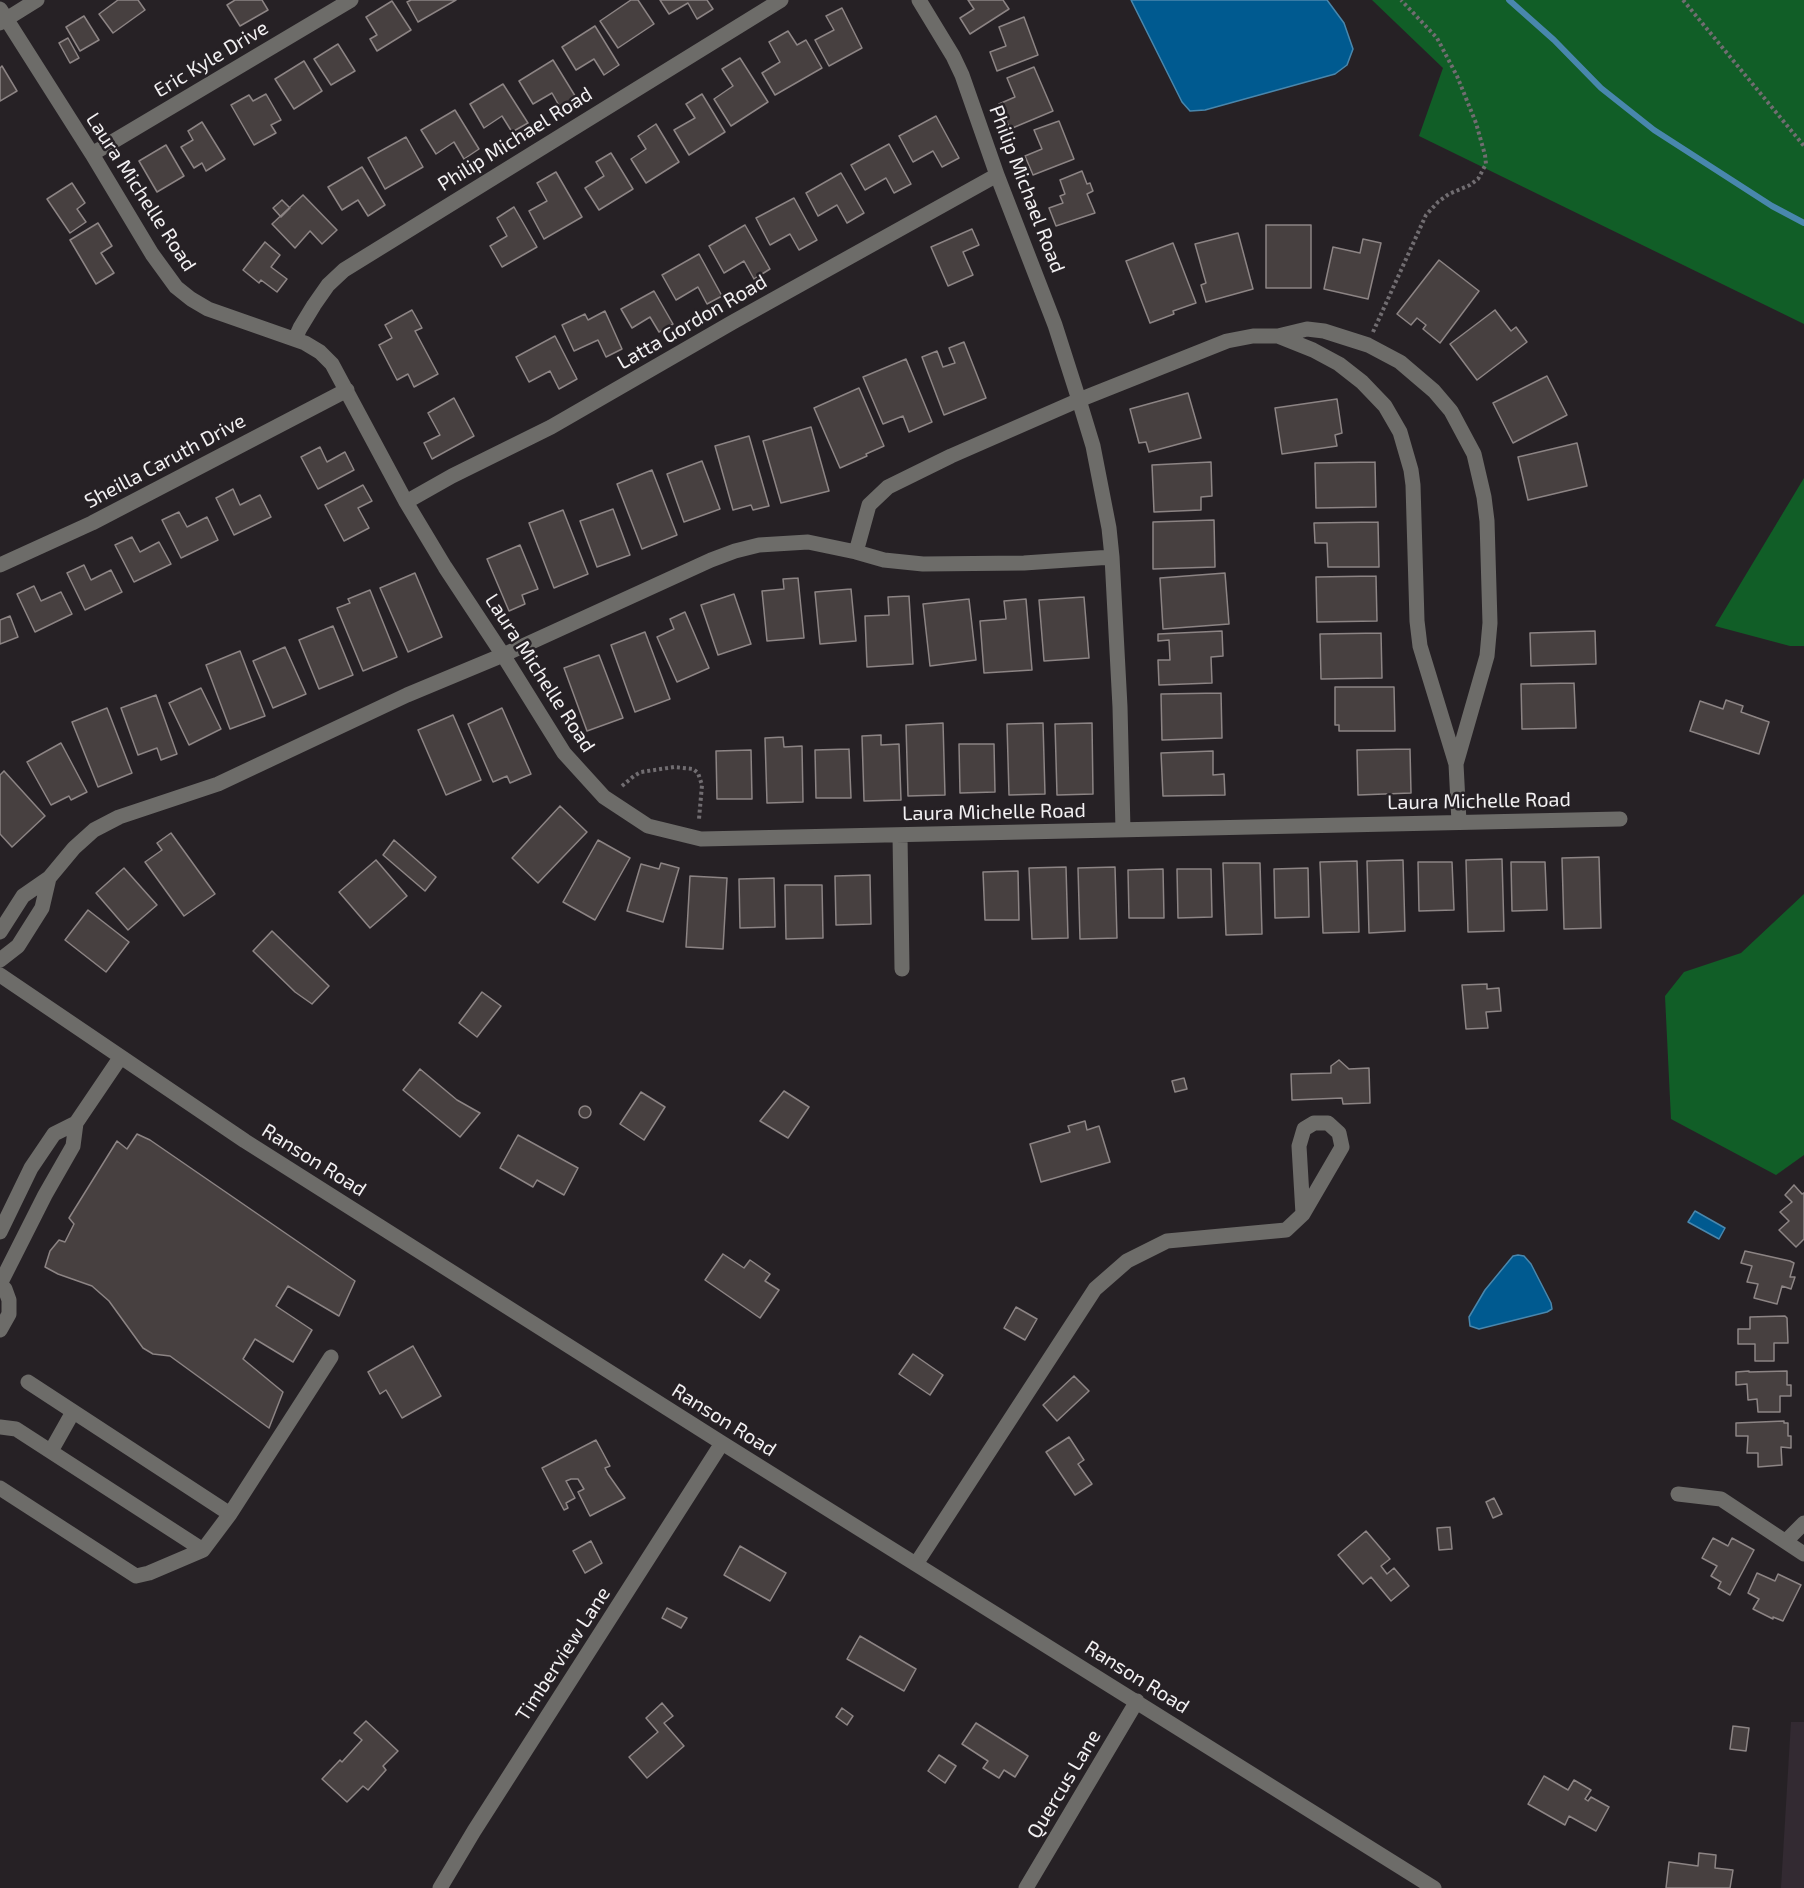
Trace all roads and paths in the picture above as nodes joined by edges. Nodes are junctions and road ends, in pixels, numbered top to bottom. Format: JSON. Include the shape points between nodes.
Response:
{"nodes":[{"id":1,"x":37,"y":0,"type":"edge"},
{"id":2,"x":351,"y":0,"type":"edge"},
{"id":3,"x":781,"y":0,"type":"edge"},
{"id":4,"x":919,"y":0,"type":"edge"},
{"id":5,"x":1401,"y":0,"type":"edge"},
{"id":6,"x":1683,"y":0,"type":"edge"},
{"id":7,"x":2,"y":17,"type":"edge"},
{"id":8,"x":1804,"y":146,"type":"edge"},
{"id":9,"x":92,"y":154,"type":"junction"},
{"id":10,"x":997,"y":175,"type":"junction"},
{"id":11,"x":1278,"y":336,"type":"junction"},
{"id":12,"x":295,"y":339,"type":"junction"},
{"id":13,"x":1368,"y":345,"type":"junction"},
{"id":14,"x":347,"y":390,"type":"junction"},
{"id":15,"x":1079,"y":400,"type":"junction"},
{"id":16,"x":406,"y":502,"type":"junction"},
{"id":17,"x":856,"y":552,"type":"junction"},
{"id":18,"x":1113,"y":557,"type":"junction"},
{"id":19,"x":0,"y":565,"type":"edge"},
{"id":20,"x":503,"y":655,"type":"junction"},
{"id":21,"x":1456,"y":764,"type":"junction"},
{"id":22,"x":622,"y":786,"type":"dead end"},
{"id":23,"x":699,"y":819,"type":"dead end"},
{"id":24,"x":1620,"y":819,"type":"dead end"},
{"id":25,"x":1459,"y":822,"type":"junction"},
{"id":26,"x":1123,"y":830,"type":"junction"},
{"id":27,"x":900,"y":835,"type":"junction"},
{"id":28,"x":49,"y":878,"type":"junction"},
{"id":29,"x":0,"y":932,"type":"edge"},
{"id":30,"x":0,"y":960,"type":"edge"},
{"id":31,"x":902,"y":969,"type":"dead end"},
{"id":32,"x":0,"y":975,"type":"edge"},
{"id":33,"x":120,"y":1058,"type":"junction"},
{"id":34,"x":76,"y":1123,"type":"junction"},
{"id":35,"x":1303,"y":1214,"type":"junction"},
{"id":36,"x":0,"y":1232,"type":"edge"},
{"id":37,"x":0,"y":1284,"type":"edge"},
{"id":38,"x":0,"y":1330,"type":"edge"},
{"id":39,"x":331,"y":1357,"type":"dead end"},
{"id":40,"x":28,"y":1382,"type":"dead end"},
{"id":41,"x":73,"y":1412,"type":"junction"},
{"id":42,"x":0,"y":1427,"type":"edge"},
{"id":43,"x":722,"y":1443,"type":"junction"},
{"id":44,"x":51,"y":1451,"type":"junction"},
{"id":45,"x":0,"y":1488,"type":"edge"},
{"id":46,"x":1678,"y":1494,"type":"dead end"},
{"id":47,"x":230,"y":1514,"type":"junction"},
{"id":48,"x":1804,"y":1523,"type":"edge"},
{"id":49,"x":1786,"y":1541,"type":"junction"},
{"id":50,"x":204,"y":1550,"type":"junction"},
{"id":51,"x":1804,"y":1554,"type":"edge"},
{"id":52,"x":916,"y":1564,"type":"junction"},
{"id":53,"x":1137,"y":1701,"type":"junction"},
{"id":54,"x":440,"y":1888,"type":"edge"},
{"id":55,"x":1026,"y":1888,"type":"edge"},
{"id":56,"x":1434,"y":1888,"type":"edge"}],
"edges":[{"from":1,"to":7,"type":"street"},
{"from":2,"to":9,"type":"street","name":"Eric Kyle Drive"},
{"from":3,"to":12,"type":"street","name":"Philip Michael Road","via":[[344,270],[328,285]]},
{"from":4,"to":10,"type":"street","name":"Philip Michael Road","via":[[962,75]]},
{"from":5,"to":13,"type":"path","via":[[1437,38],[1457,76],[1476,123],[1486,164],[1478,179],[1449,194],[1426,215]]},
{"from":6,"to":8,"type":"path"},
{"from":7,"to":9,"type":"street","name":"Laura Michelle Road"},
{"from":9,"to":12,"type":"street","name":"Laura Michelle Road","via":[[176,287],[208,309]]},
{"from":10,"to":15,"type":"street","name":"Philip Michael Road","via":[[1055,325]]},
{"from":10,"to":16,"type":"street","name":"Latta Gordon Road","via":[[551,427]]},
{"from":11,"to":13,"type":"street","via":[[1307,329]]},
{"from":11,"to":15,"type":"street","via":[[1227,341]]},
{"from":11,"to":21,"type":"street","via":[[1339,364],[1362,382],[1385,406],[1400,432],[1413,485],[1420,646]]},
{"from":12,"to":14,"type":"street","name":"Laura Michelle Road","via":[[320,352]]},
{"from":13,"to":21,"type":"street","via":[[1400,362],[1434,391],[1450,411],[1474,454],[1482,488],[1487,521],[1487,656]]},
{"from":14,"to":16,"type":"street","name":"Laura Michelle Road"},
{"from":14,"to":19,"type":"street","name":"Sheilla Caruth Drive","via":[[92,523]]},
{"from":15,"to":17,"type":"street","via":[[888,487],[869,505]]},
{"from":15,"to":18,"type":"street","name":"Philip Michael Road","via":[[1093,446]]},
{"from":16,"to":20,"type":"street","name":"Laura Michelle Road"},
{"from":17,"to":18,"type":"street","via":[[923,564]]},
{"from":17,"to":20,"type":"street","via":[[808,542],[759,545],[735,551]]},
{"from":18,"to":26,"type":"street","name":"Philip Michael Road"},
{"from":20,"to":27,"type":"street","name":"Laura Michelle Road","via":[[564,753],[604,797],[648,826],[701,839]]},
{"from":20,"to":28,"type":"street","via":[[407,695],[218,784],[119,817],[94,830]]},
{"from":21,"to":25,"type":"street"},
{"from":22,"to":23,"type":"path","via":[[641,772],[674,767],[693,769],[702,785]]},
{"from":24,"to":25,"type":"street","name":"Laura Michelle Road"},
{"from":25,"to":26,"type":"street","name":"Laura Michelle Road"},
{"from":26,"to":27,"type":"street","name":"Laura Michelle Road"},
{"from":27,"to":31,"type":"street"},
{"from":28,"to":29,"type":"street","via":[[24,896]]},
{"from":28,"to":30,"type":"street","via":[[42,908],[18,946]]},
{"from":32,"to":33,"type":"street","name":"Ranson Road"},
{"from":33,"to":34,"type":"street"},
{"from":33,"to":43,"type":"street","name":"Ranson Road","via":[[244,1142]]},
{"from":34,"to":36,"type":"street","via":[[54,1134],[31,1168]]},
{"from":34,"to":37,"type":"street","via":[[72,1146]]},
{"from":35,"to":35,"type":"street","via":[[1342,1147],[1339,1133],[1328,1123],[1314,1123],[1304,1129],[1299,1146]]},
{"from":35,"to":52,"type":"street","via":[[1286,1230],[1167,1241],[1127,1261],[1095,1289]]},
{"from":37,"to":38,"type":"street","via":[[9,1300],[9,1314]]},
{"from":39,"to":47,"type":"street"},
{"from":40,"to":41,"type":"street"},
{"from":41,"to":44,"type":"street"},
{"from":41,"to":47,"type":"street"},
{"from":42,"to":44,"type":"street","via":[[16,1429]]},
{"from":43,"to":52,"type":"street","name":"Ranson Road"},
{"from":43,"to":54,"type":"street","name":"Timberview Lane"},
{"from":44,"to":50,"type":"street"},
{"from":45,"to":50,"type":"street","via":[[136,1576]]},
{"from":46,"to":49,"type":"street","via":[[1721,1499]]},
{"from":47,"to":50,"type":"street"},
{"from":48,"to":49,"type":"street"},
{"from":49,"to":51,"type":"street"},
{"from":52,"to":53,"type":"street","name":"Ranson Road"},
{"from":53,"to":55,"type":"street","name":"Quercus Lane"},
{"from":53,"to":56,"type":"street","name":"Ranson Road"}]}
